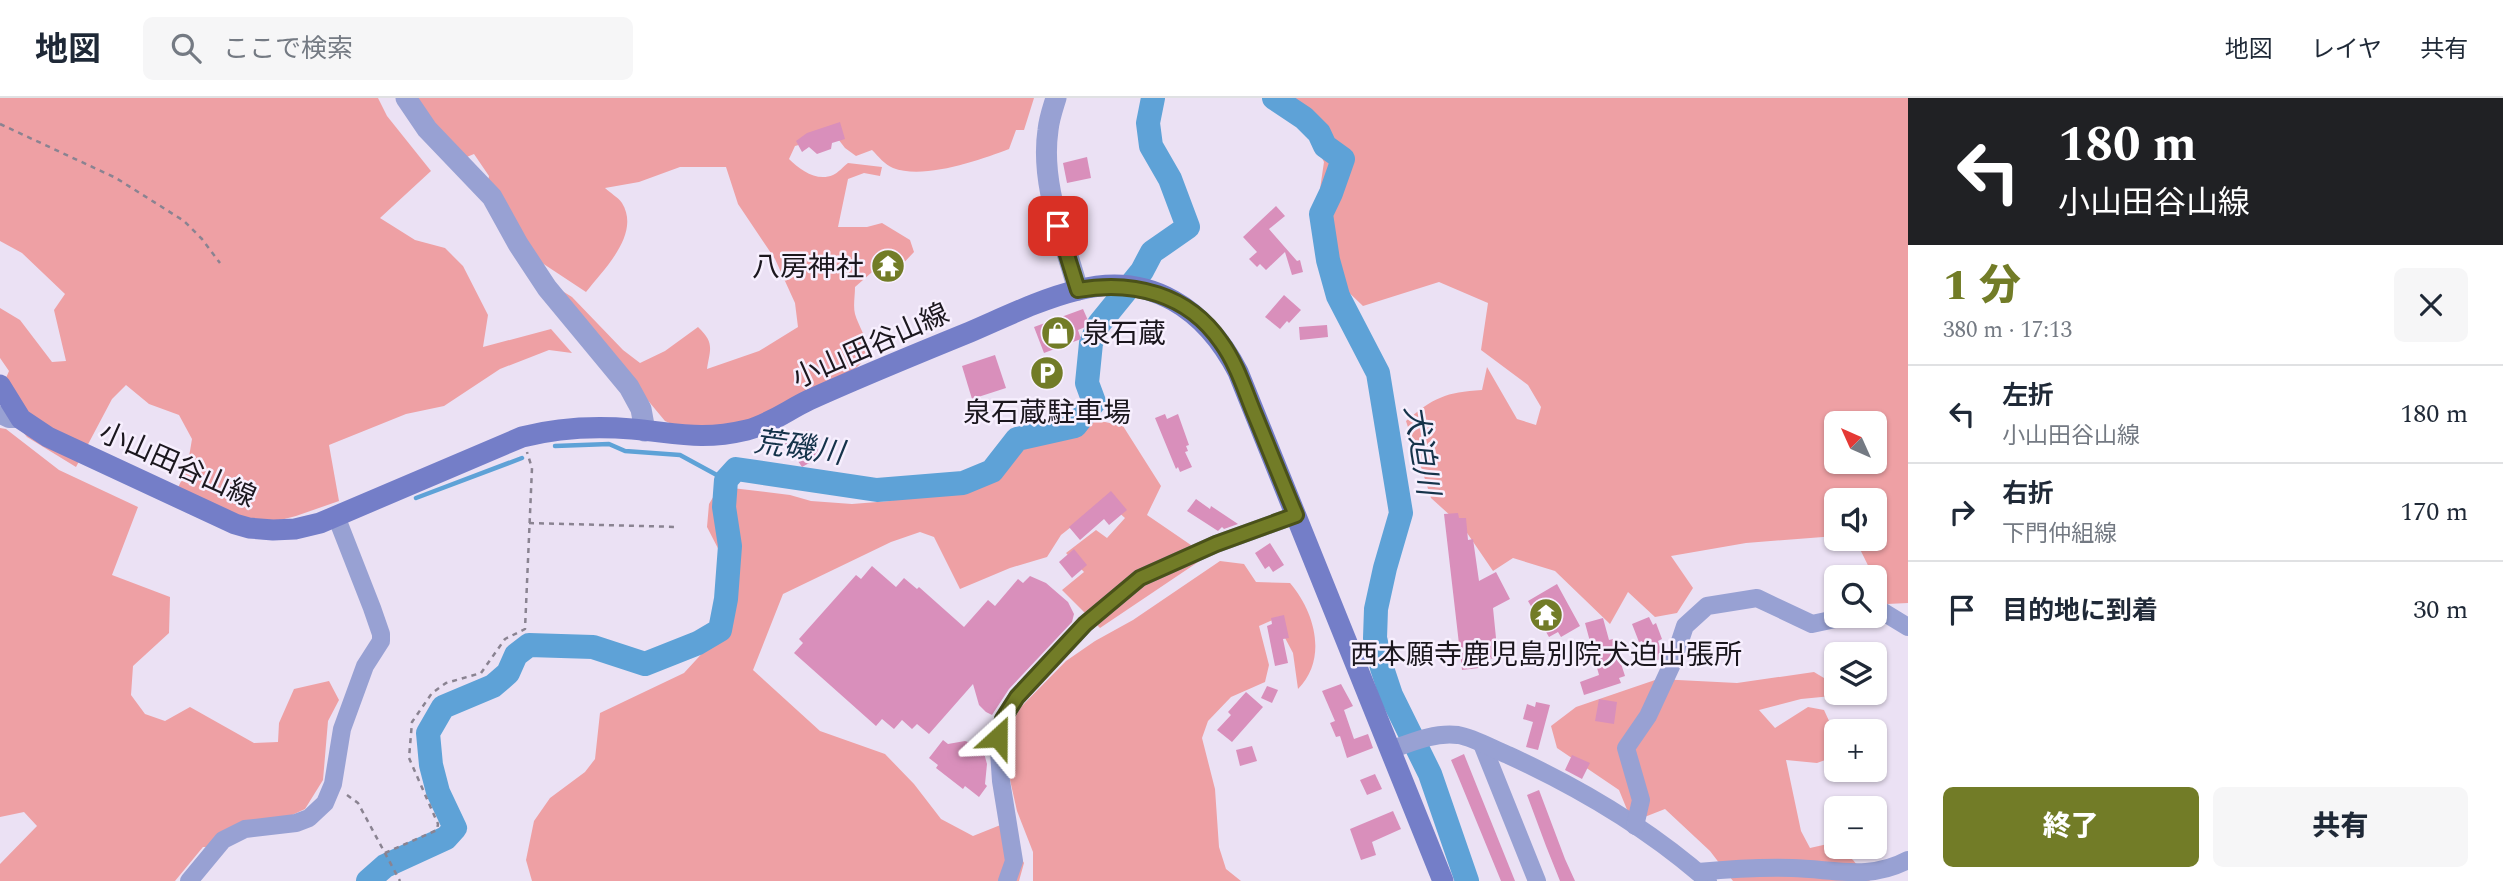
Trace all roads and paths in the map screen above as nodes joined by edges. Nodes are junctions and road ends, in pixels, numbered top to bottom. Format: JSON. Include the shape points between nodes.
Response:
{"nodes":[{"id":1,"x":406,"y":98,"type":"edge"},
{"id":2,"x":1056,"y":98,"type":"edge"},
{"id":3,"x":0,"y":124,"type":"edge"},
{"id":4,"x":220,"y":263,"type":"dead end"},
{"id":5,"x":1078,"y":290,"type":"junction"},
{"id":6,"x":0,"y":385,"type":"edge"},
{"id":7,"x":10,"y":417,"type":"edge"},
{"id":8,"x":645,"y":430,"type":"junction"},
{"id":9,"x":522,"y":437,"type":"junction"},
{"id":10,"x":1296,"y":515,"type":"junction"},
{"id":11,"x":336,"y":516,"type":"junction"},
{"id":12,"x":529,"y":523,"type":"junction"},
{"id":13,"x":678,"y":527,"type":"dead end"},
{"id":14,"x":1887,"y":614,"type":"edge"},
{"id":15,"x":1824,"y":621,"type":"edge"},
{"id":16,"x":1908,"y":627,"type":"edge"},
{"id":17,"x":1482,"y":744,"type":"junction"},
{"id":18,"x":1390,"y":750,"type":"junction"},
{"id":19,"x":333,"y":785,"type":"junction"},
{"id":20,"x":1636,"y":826,"type":"junction"},
{"id":21,"x":386,"y":855,"type":"junction"},
{"id":22,"x":1908,"y":860,"type":"edge"},
{"id":23,"x":1703,"y":877,"type":"edge"},
{"id":24,"x":189,"y":881,"type":"edge"},
{"id":25,"x":400,"y":881,"type":"edge"},
{"id":26,"x":1007,"y":881,"type":"edge"},
{"id":27,"x":1443,"y":881,"type":"edge"},
{"id":28,"x":1537,"y":881,"type":"edge"}],
"edges":[{"from":1,"to":8,"type":"street","via":[[427,129],[492,197],[547,288],[629,387],[641,409]]},
{"from":2,"to":5,"type":"street","via":[[1048,130],[1049,187]]},
{"from":3,"to":4,"type":"path","via":[[116,178],[184,221]]},
{"from":5,"to":8,"type":"main road","name":"小山田谷山線","via":[[890,365],[750,429],[696,437]]},
{"from":5,"to":10,"type":"main road","name":"小山田谷山線","via":[[1112,286],[1167,296],[1211,329],[1238,372]]},
{"from":6,"to":7,"type":"main road","name":"小山田谷山線"},
{"from":7,"to":11,"type":"main road","name":"小山田谷山線","via":[[249,528],[295,529]]},
{"from":8,"to":9,"type":"main road","name":"小山田谷山線","via":[[559,430]]},
{"from":9,"to":11,"type":"main road","name":"小山田谷山線"},
{"from":9,"to":12,"type":"path","via":[[532,468]]},
{"from":10,"to":18,"type":"main road","name":"小山田谷山線"},
{"from":10,"to":26,"type":"street","via":[[1140,578],[1085,624],[1017,697],[998,737],[1014,861]]},
{"from":11,"to":19,"type":"street","via":[[381,641],[365,666],[342,729]]},
{"from":12,"to":13,"type":"path"},
{"from":12,"to":21,"type":"path","via":[[525,629],[505,639],[481,673],[446,683],[432,694],[412,722],[409,758],[437,830]]},
{"from":14,"to":16,"type":"street"},
{"from":15,"to":20,"type":"street","via":[[1812,624],[1757,598],[1707,606],[1685,626],[1648,716],[1626,748],[1641,800]]},
{"from":17,"to":18,"type":"street","via":[[1460,735],[1438,735]]},
{"from":17,"to":20,"type":"street","via":[[1554,776]]},
{"from":17,"to":28,"type":"street"},
{"from":18,"to":27,"type":"main road","name":"小山田谷山線"},
{"from":19,"to":21,"type":"path","via":[[358,803]]},
{"from":19,"to":24,"type":"street","via":[[326,803],[309,818],[244,829],[223,840]]},
{"from":20,"to":23,"type":"street"},
{"from":21,"to":25,"type":"path"},
{"from":22,"to":23,"type":"street","via":[[1897,869],[1872,876],[1755,867]]}]}
